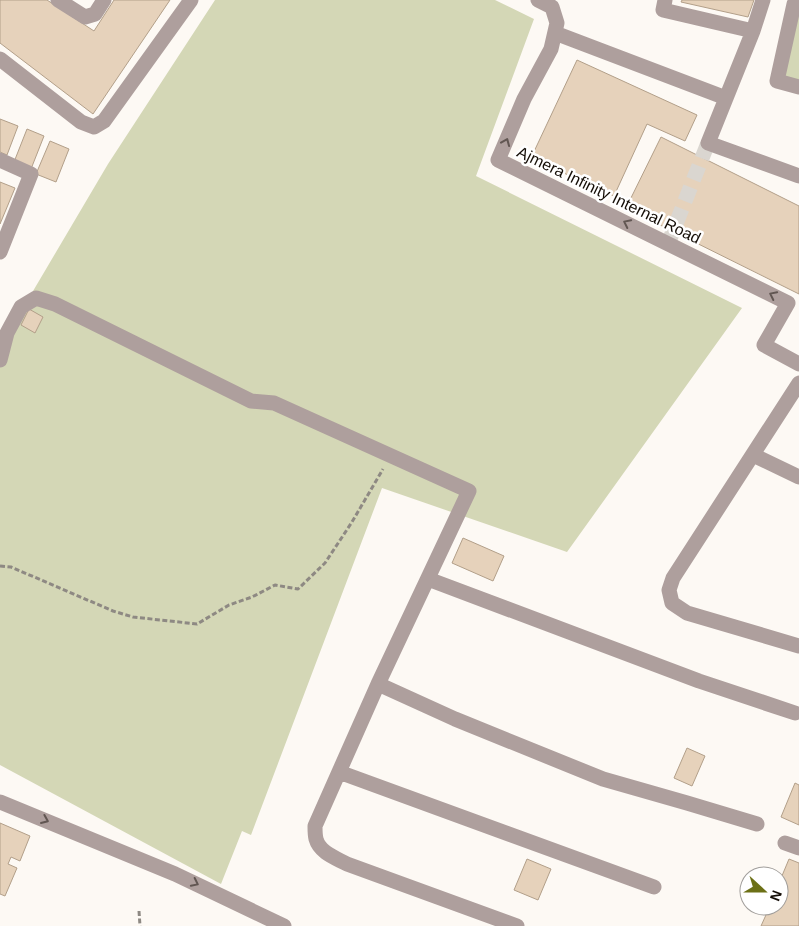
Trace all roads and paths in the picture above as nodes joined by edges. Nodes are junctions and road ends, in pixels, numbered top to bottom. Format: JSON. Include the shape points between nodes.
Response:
{"nodes":[{"id":1,"x":58,"y":0,"type":"edge"},
{"id":2,"x":104,"y":0,"type":"edge"},
{"id":3,"x":191,"y":0,"type":"edge"},
{"id":4,"x":538,"y":0,"type":"edge"},
{"id":5,"x":665,"y":0,"type":"edge"},
{"id":6,"x":763,"y":0,"type":"edge"},
{"id":7,"x":794,"y":4,"type":"dead end"},
{"id":8,"x":753,"y":31,"type":"junction"},
{"id":9,"x":555,"y":33,"type":"junction"},
{"id":10,"x":0,"y":59,"type":"edge"},
{"id":11,"x":799,"y":87,"type":"edge"},
{"id":12,"x":726,"y":98,"type":"junction"},
{"id":13,"x":0,"y":160,"type":"edge"},
{"id":14,"x":799,"y":176,"type":"edge"},
{"id":15,"x":0,"y":252,"type":"edge"},
{"id":16,"x":0,"y":360,"type":"edge"},
{"id":17,"x":799,"y":364,"type":"edge"},
{"id":18,"x":799,"y":383,"type":"edge"},
{"id":19,"x":795,"y":398,"type":"edge"},
{"id":20,"x":752,"y":455,"type":"junction"},
{"id":21,"x":391,"y":456,"type":"junction"},
{"id":22,"x":799,"y":476,"type":"edge"},
{"id":23,"x":0,"y":566,"type":"edge"},
{"id":24,"x":428,"y":579,"type":"junction"},
{"id":25,"x":799,"y":646,"type":"edge"},
{"id":26,"x":378,"y":684,"type":"junction"},
{"id":27,"x":794,"y":713,"type":"dead end"},
{"id":28,"x":339,"y":772,"type":"junction"},
{"id":29,"x":0,"y":802,"type":"edge"},
{"id":30,"x":757,"y":824,"type":"dead end"},
{"id":31,"x":654,"y":887,"type":"dead end"},
{"id":32,"x":139,"y":911,"type":"dead end"},
{"id":33,"x":140,"y":926,"type":"edge"},
{"id":34,"x":284,"y":926,"type":"edge"},
{"id":35,"x":518,"y":926,"type":"edge"}],
"edges":[{"from":1,"to":2,"type":"street","via":[[85,17],[96,14]]},
{"from":3,"to":10,"type":"street","via":[[104,121],[94,127],[81,122]]},
{"from":4,"to":9,"type":"street","name":"Ajmera Infinity Internal Road","via":[[552,7],[557,23]]},
{"from":5,"to":8,"type":"street","via":[[663,10]]},
{"from":6,"to":8,"type":"street"},
{"from":7,"to":11,"type":"street","via":[[777,81]]},
{"from":8,"to":12,"type":"street"},
{"from":9,"to":12,"type":"street"},
{"from":17,"to":9,"type":"street","name":"Ajmera Infinity Internal Road","one_way":true,"via":[[764,345],[788,303],[498,160],[524,99],[551,49]]},
{"from":12,"to":14,"type":"street","via":[[708,143]]},
{"from":13,"to":15,"type":"street","via":[[31,174]]},
{"from":16,"to":21,"type":"street","via":[[7,332],[21,307],[36,298],[55,304],[252,401],[274,403]]},
{"from":18,"to":19,"type":"street"},
{"from":19,"to":20,"type":"street"},
{"from":20,"to":22,"type":"street"},
{"from":20,"to":25,"type":"street","via":[[673,578],[669,590],[672,603],[687,613]]},
{"from":21,"to":23,"type":"path","via":[[326,563],[298,589],[275,585],[229,605],[198,624],[113,611],[11,567]]},
{"from":21,"to":24,"type":"street","via":[[469,491]]},
{"from":24,"to":26,"type":"street"},
{"from":24,"to":27,"type":"street","via":[[699,681]]},
{"from":26,"to":28,"type":"street"},
{"from":26,"to":30,"type":"street","via":[[603,779]]},
{"from":28,"to":31,"type":"street"},
{"from":28,"to":35,"type":"street","via":[[315,826],[316,839],[322,849],[348,864]]},
{"from":29,"to":34,"type":"street","one_way":true,"via":[[175,874]]},
{"from":32,"to":33,"type":"path"}]}
